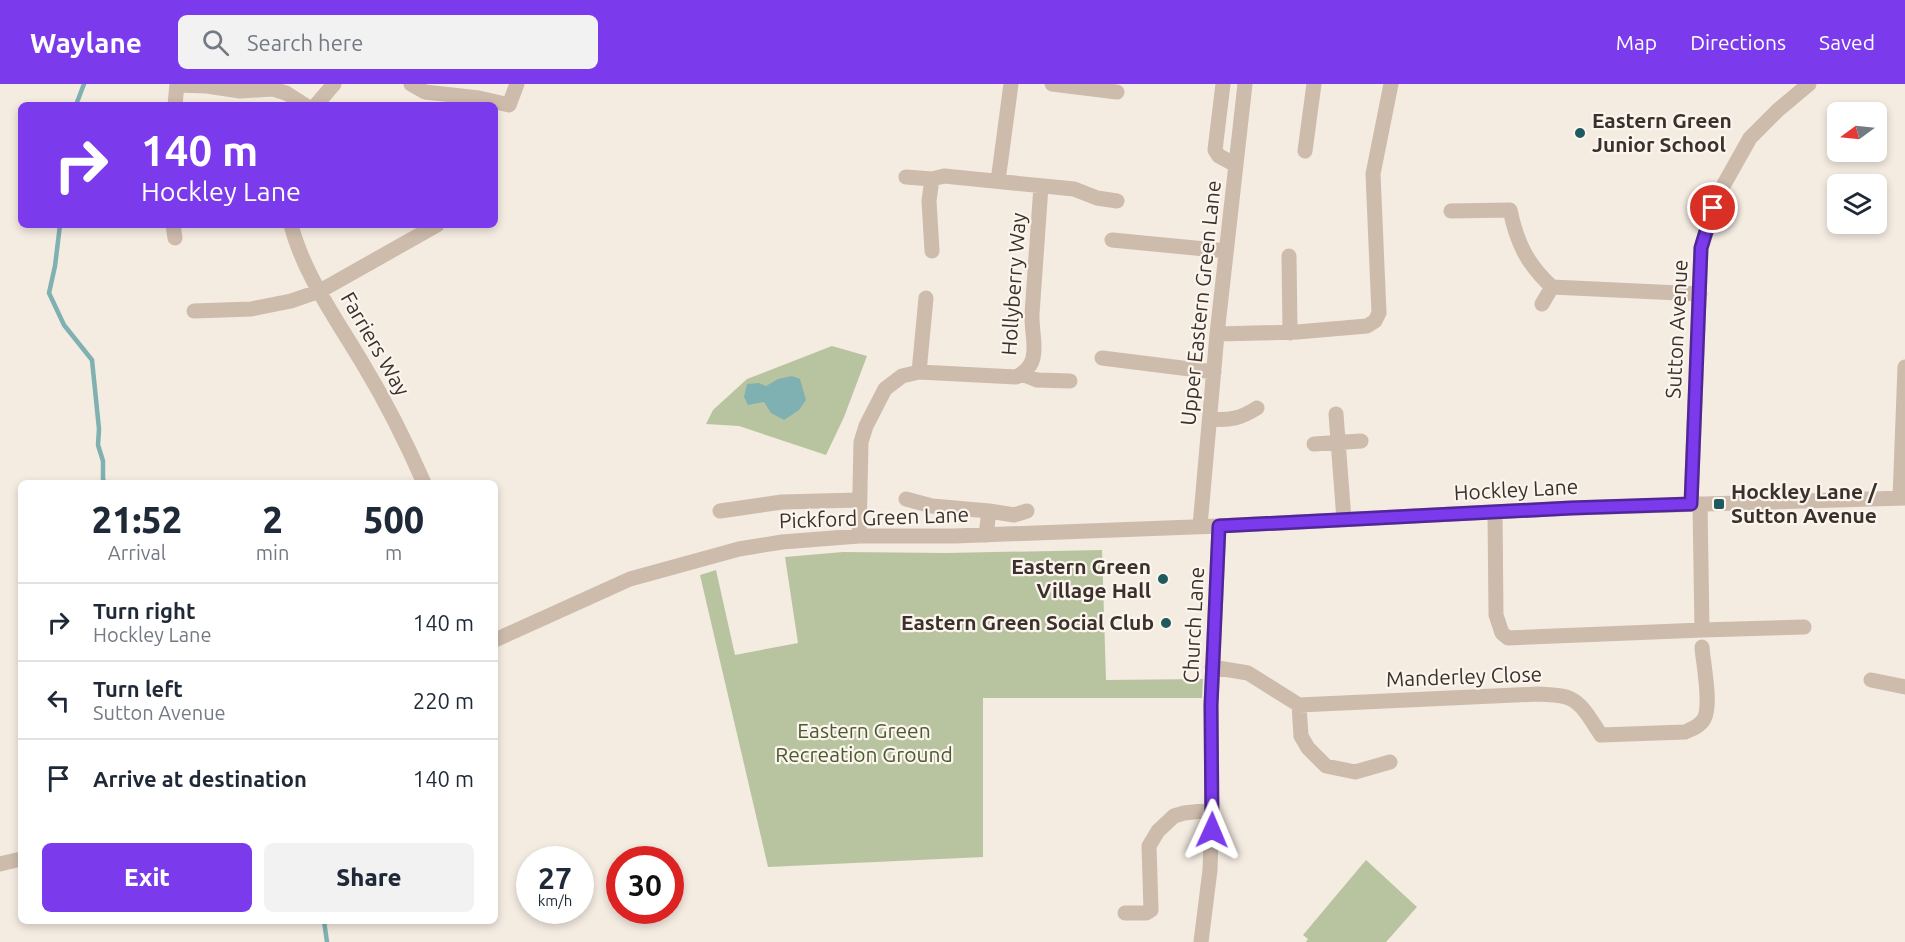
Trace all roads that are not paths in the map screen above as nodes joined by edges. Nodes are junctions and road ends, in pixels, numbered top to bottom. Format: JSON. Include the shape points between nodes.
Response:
{"nodes":[{"id":1,"x":334,"y":84,"type":"edge"},
{"id":2,"x":411,"y":84,"type":"edge"},
{"id":3,"x":517,"y":84,"type":"edge"},
{"id":4,"x":1011,"y":84,"type":"edge"},
{"id":5,"x":1052,"y":84,"type":"edge"},
{"id":6,"x":1223,"y":84,"type":"edge"},
{"id":7,"x":1245,"y":84,"type":"edge"},
{"id":8,"x":1314,"y":84,"type":"edge"},
{"id":9,"x":1391,"y":84,"type":"edge"},
{"id":10,"x":1809,"y":84,"type":"edge"},
{"id":11,"x":177,"y":85,"type":"edge"},
{"id":12,"x":1117,"y":92,"type":"dead end"},
{"id":13,"x":175,"y":102,"type":"edge"},
{"id":14,"x":300,"y":102,"type":"edge"},
{"id":15,"x":319,"y":102,"type":"edge"},
{"id":16,"x":496,"y":102,"type":"edge"},
{"id":17,"x":498,"y":102,"type":"edge"},
{"id":18,"x":1305,"y":151,"type":"dead end"},
{"id":19,"x":1236,"y":165,"type":"junction"},
{"id":20,"x":906,"y":177,"type":"dead end"},
{"id":21,"x":932,"y":179,"type":"junction"},
{"id":22,"x":998,"y":181,"type":"junction"},
{"id":23,"x":1041,"y":186,"type":"junction"},
{"id":24,"x":1117,"y":201,"type":"dead end"},
{"id":25,"x":1451,"y":211,"type":"dead end"},
{"id":26,"x":292,"y":228,"type":"edge"},
{"id":27,"x":432,"y":228,"type":"edge"},
{"id":28,"x":1112,"y":240,"type":"dead end"},
{"id":29,"x":932,"y":251,"type":"dead end"},
{"id":30,"x":1226,"y":251,"type":"junction"},
{"id":31,"x":1289,"y":256,"type":"dead end"},
{"id":32,"x":1552,"y":287,"type":"junction"},
{"id":33,"x":320,"y":291,"type":"junction"},
{"id":34,"x":1700,"y":294,"type":"junction"},
{"id":35,"x":926,"y":298,"type":"dead end"},
{"id":36,"x":1542,"y":304,"type":"dead end"},
{"id":37,"x":194,"y":312,"type":"dead end"},
{"id":38,"x":1290,"y":333,"type":"junction"},
{"id":39,"x":1217,"y":334,"type":"junction"},
{"id":40,"x":1102,"y":358,"type":"dead end"},
{"id":41,"x":1905,"y":367,"type":"edge"},
{"id":42,"x":919,"y":372,"type":"junction"},
{"id":43,"x":1214,"y":372,"type":"junction"},
{"id":44,"x":1022,"y":374,"type":"junction"},
{"id":45,"x":1071,"y":381,"type":"dead end"},
{"id":46,"x":1257,"y":408,"type":"dead end"},
{"id":47,"x":1336,"y":414,"type":"dead end"},
{"id":48,"x":1210,"y":419,"type":"junction"},
{"id":49,"x":1362,"y":441,"type":"dead end"},
{"id":50,"x":1338,"y":442,"type":"junction"},
{"id":51,"x":1314,"y":444,"type":"dead end"},
{"id":52,"x":423,"y":480,"type":"edge"},
{"id":53,"x":1902,"y":498,"type":"edge"},
{"id":54,"x":906,"y":499,"type":"dead end"},
{"id":55,"x":858,"y":500,"type":"junction"},
{"id":56,"x":1695,"y":504,"type":"junction"},
{"id":57,"x":720,"y":511,"type":"dead end"},
{"id":58,"x":989,"y":511,"type":"junction"},
{"id":59,"x":1027,"y":511,"type":"dead end"},
{"id":60,"x":1495,"y":512,"type":"junction"},
{"id":61,"x":1344,"y":520,"type":"junction"},
{"id":62,"x":1200,"y":526,"type":"junction"},
{"id":63,"x":1219,"y":526,"type":"junction"},
{"id":64,"x":986,"y":535,"type":"junction"},
{"id":65,"x":859,"y":536,"type":"junction"},
{"id":66,"x":1804,"y":627,"type":"dead end"},
{"id":67,"x":1702,"y":630,"type":"junction"},
{"id":68,"x":498,"y":639,"type":"edge"},
{"id":69,"x":1702,"y":647,"type":"dead end"},
{"id":70,"x":1212,"y":668,"type":"junction"},
{"id":71,"x":1871,"y":680,"type":"dead end"},
{"id":72,"x":1905,"y":687,"type":"edge"},
{"id":73,"x":1299,"y":705,"type":"junction"},
{"id":74,"x":1390,"y":762,"type":"dead end"},
{"id":75,"x":1212,"y":810,"type":"junction"},
{"id":76,"x":18,"y":860,"type":"edge"},
{"id":77,"x":0,"y":864,"type":"edge"},
{"id":78,"x":1125,"y":913,"type":"dead end"},
{"id":79,"x":1201,"y":942,"type":"edge"}],
"edges":[{"from":1,"to":15,"type":"street"},
{"from":2,"to":16,"type":"street","via":[[425,92]]},
{"from":3,"to":17,"type":"street","via":[[509,105]]},
{"from":4,"to":22,"type":"street"},
{"from":5,"to":12,"type":"street"},
{"from":6,"to":19,"type":"street","via":[[1215,150]]},
{"from":7,"to":19,"type":"street","name":"Upper Eastern Green Lane"},
{"from":8,"to":18,"type":"street"},
{"from":9,"to":38,"type":"street","via":[[1373,174],[1379,313],[1376,321],[1367,326]]},
{"from":10,"to":34,"type":"street","name":"Sutton Avenue","via":[[1750,138],[1718,195],[1701,248]]},
{"from":11,"to":13,"type":"street"},
{"from":11,"to":14,"type":"street","via":[[273,89]]},
{"from":19,"to":30,"type":"street","name":"Upper Eastern Green Lane"},
{"from":20,"to":21,"type":"street"},
{"from":21,"to":22,"type":"street","via":[[944,176]]},
{"from":21,"to":29,"type":"street"},
{"from":22,"to":23,"type":"street"},
{"from":23,"to":24,"type":"street","via":[[1074,189]]},
{"from":23,"to":44,"type":"street","name":"Hollyberry Way","via":[[1032,314],[1035,351],[1030,367]]},
{"from":25,"to":32,"type":"street","via":[[1510,210],[1515,236],[1536,272]]},
{"from":26,"to":33,"type":"street","name":"Farriers Way"},
{"from":27,"to":33,"type":"street"},
{"from":28,"to":30,"type":"street"},
{"from":30,"to":39,"type":"street","name":"Upper Eastern Green Lane"},
{"from":31,"to":38,"type":"street"},
{"from":32,"to":34,"type":"street"},
{"from":32,"to":36,"type":"street"},
{"from":33,"to":37,"type":"street","via":[[251,309]]},
{"from":33,"to":52,"type":"street","name":"Farriers Way","via":[[381,393]]},
{"from":34,"to":56,"type":"street","name":"Sutton Avenue"},
{"from":35,"to":42,"type":"street"},
{"from":38,"to":39,"type":"street"},
{"from":39,"to":43,"type":"street","name":"Upper Eastern Green Lane"},
{"from":40,"to":43,"type":"street"},
{"from":41,"to":53,"type":"street"},
{"from":42,"to":44,"type":"street","name":"Hollyberry Way","via":[[1009,378]]},
{"from":42,"to":55,"type":"street","name":"Hollyberry Way","via":[[895,380],[880,396],[861,442]]},
{"from":43,"to":48,"type":"street","name":"Upper Eastern Green Lane"},
{"from":44,"to":45,"type":"street","via":[[1037,380]]},
{"from":46,"to":48,"type":"street","via":[[1230,421]]},
{"from":47,"to":50,"type":"street"},
{"from":48,"to":62,"type":"street","name":"Upper Eastern Green Lane"},
{"from":49,"to":50,"type":"street"},
{"from":50,"to":51,"type":"street"},
{"from":50,"to":61,"type":"street"},
{"from":53,"to":56,"type":"street","name":"Hockley Lane"},
{"from":54,"to":58,"type":"street","via":[[932,506]]},
{"from":55,"to":57,"type":"street","via":[[782,502]]},
{"from":55,"to":65,"type":"street","name":"Hollyberry Way"},
{"from":56,"to":60,"type":"street","name":"Hockley Lane"},
{"from":56,"to":67,"type":"street","name":"Sutton Avenue"},
{"from":58,"to":59,"type":"street","via":[[1014,515]]},
{"from":58,"to":64,"type":"street"},
{"from":60,"to":61,"type":"street","name":"Hockley Lane"},
{"from":60,"to":67,"type":"street","via":[[1496,615],[1502,633],[1508,638]]},
{"from":61,"to":63,"type":"street","name":"Hockley Lane"},
{"from":62,"to":63,"type":"street","name":"Hockley Lane"},
{"from":62,"to":64,"type":"street","name":"Pickford Green Lane"},
{"from":63,"to":70,"type":"street","name":"Church Lane"},
{"from":64,"to":65,"type":"street","name":"Pickford Green Lane"},
{"from":65,"to":68,"type":"street","name":"Pickford Green Lane","via":[[739,549],[630,579]]},
{"from":66,"to":67,"type":"street"},
{"from":69,"to":73,"type":"street","name":"Manderley Close","via":[[1705,718],[1684,732],[1601,735],[1572,699],[1559,695]]},
{"from":70,"to":73,"type":"street","via":[[1248,674]]},
{"from":70,"to":75,"type":"street","name":"Church Lane"},
{"from":71,"to":72,"type":"street"},
{"from":73,"to":74,"type":"street","via":[[1301,736],[1326,766],[1355,772]]},
{"from":75,"to":78,"type":"street","via":[[1184,813],[1158,831],[1149,846],[1151,910]]},
{"from":75,"to":79,"type":"street","name":"Church Lane"},
{"from":76,"to":77,"type":"street"}]}
